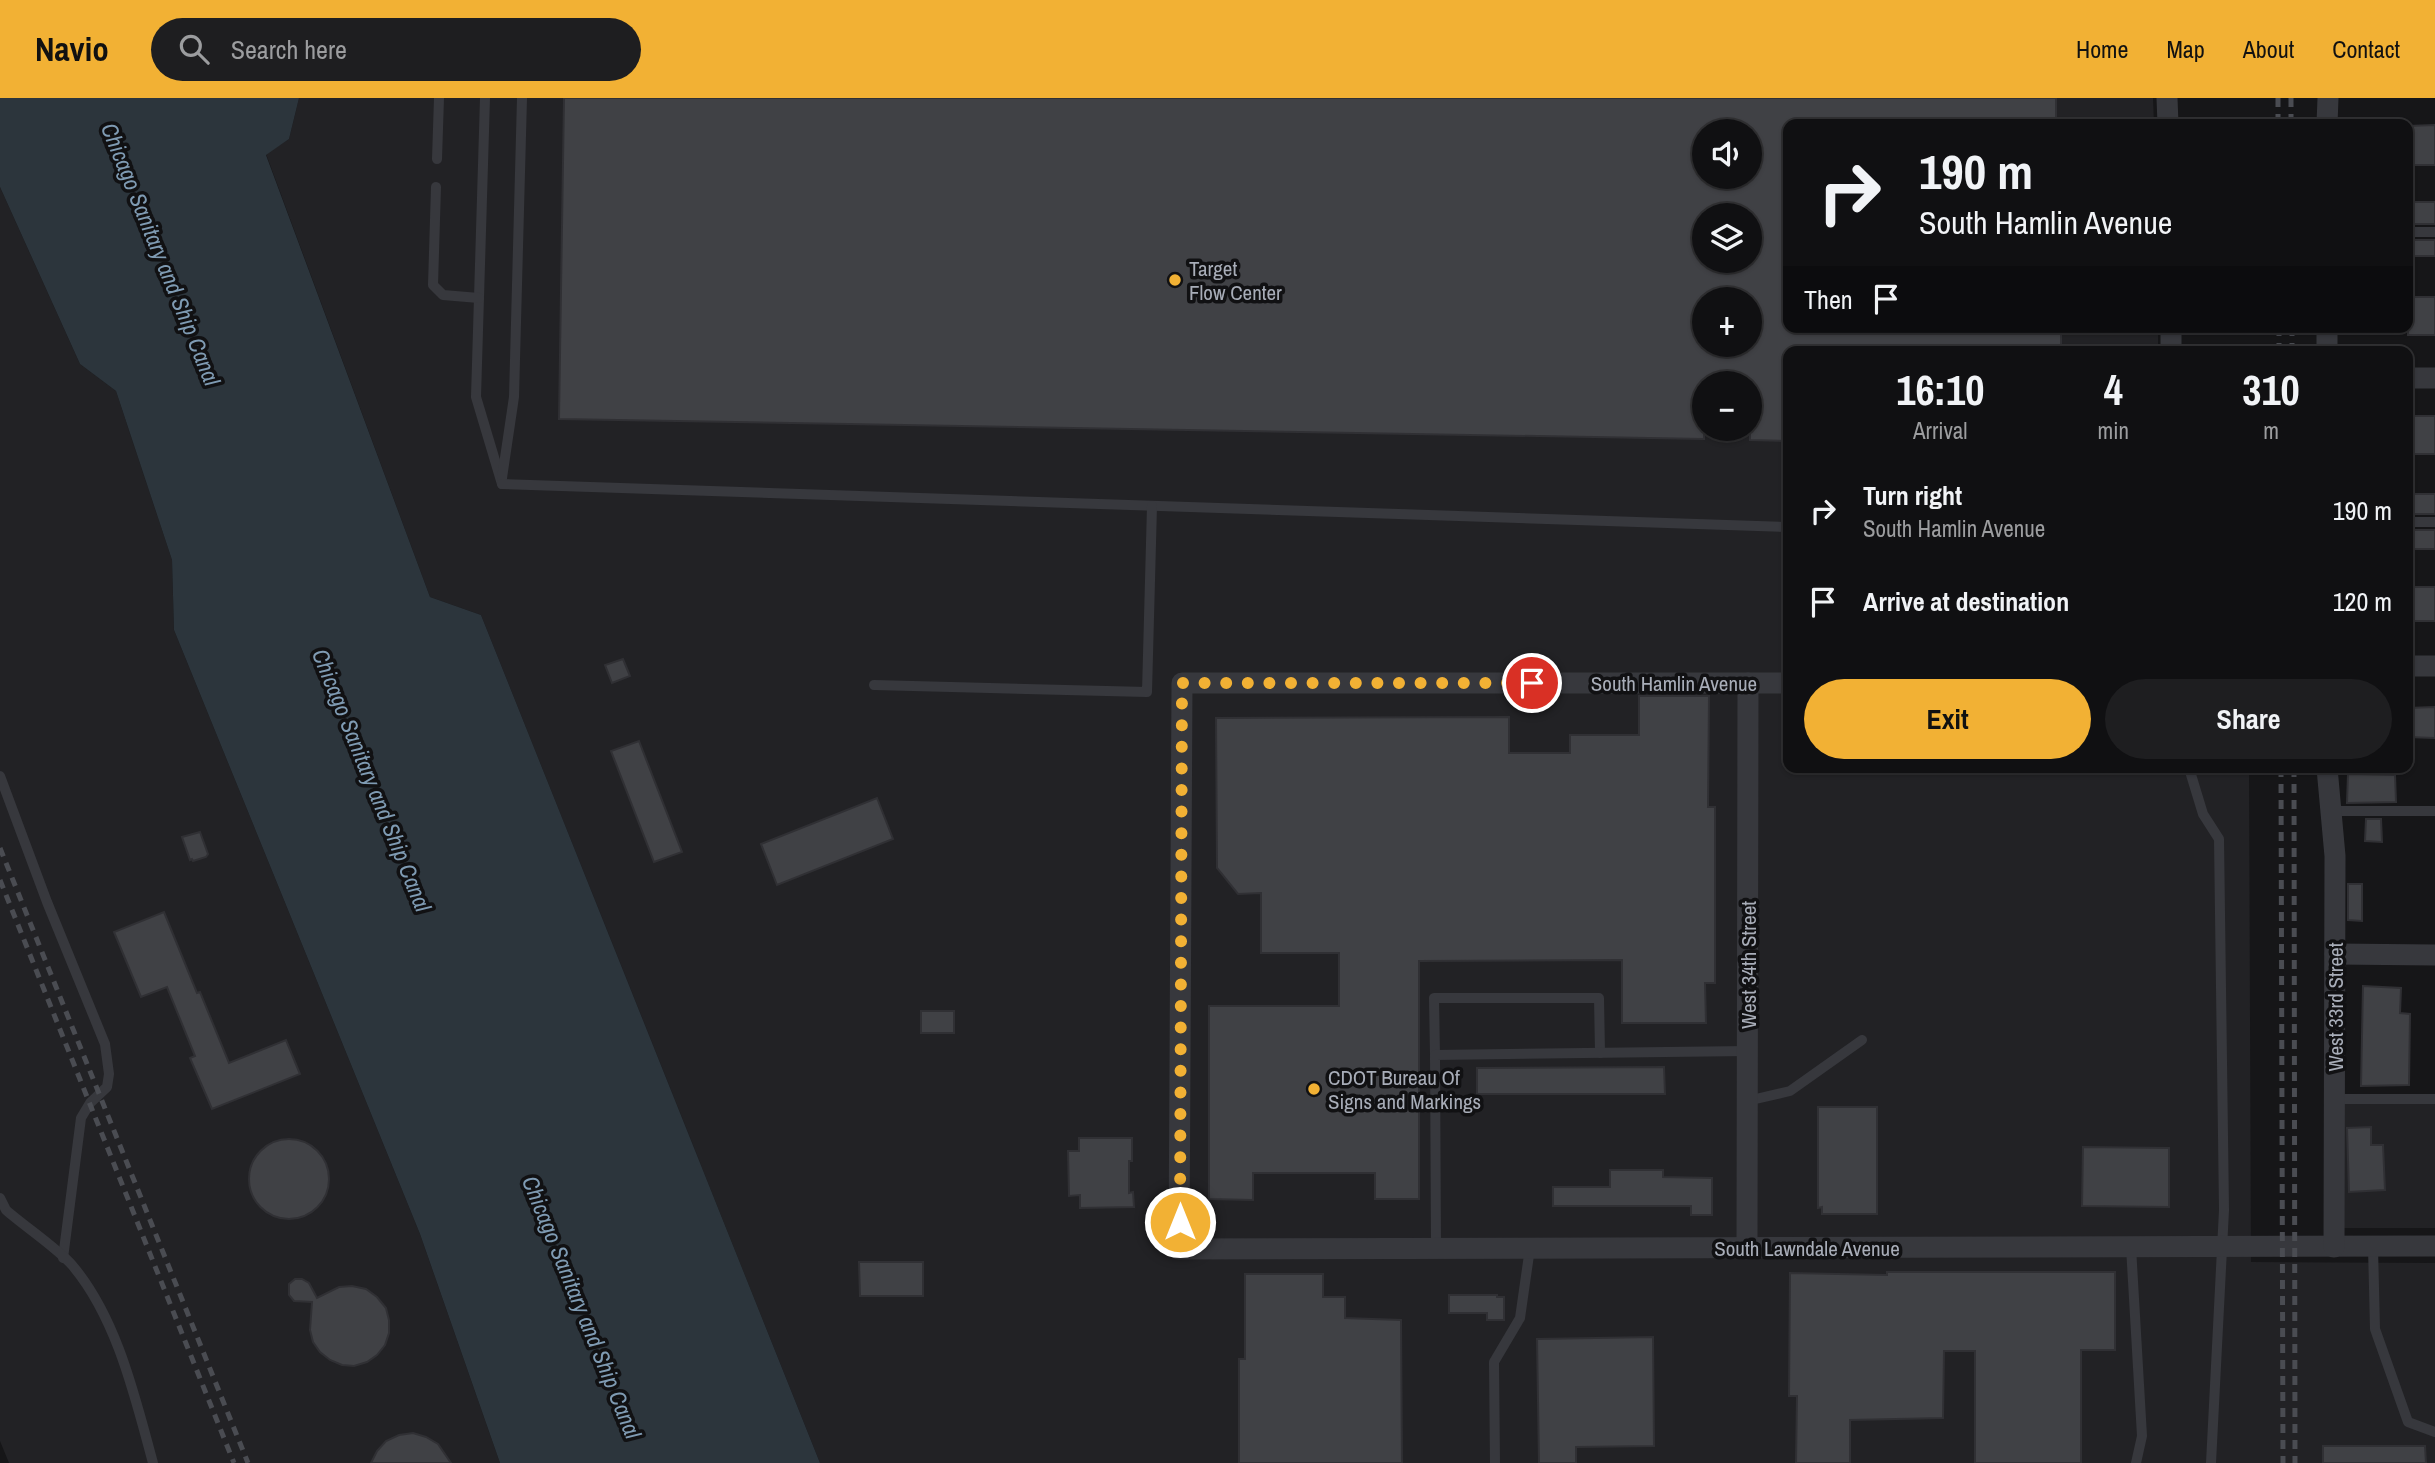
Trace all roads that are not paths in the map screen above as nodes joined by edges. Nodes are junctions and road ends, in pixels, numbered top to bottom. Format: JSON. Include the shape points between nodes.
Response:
{"nodes":[{"id":1,"x":439,"y":98,"type":"edge"},
{"id":2,"x":485,"y":98,"type":"edge"},
{"id":3,"x":522,"y":98,"type":"edge"},
{"id":4,"x":2167,"y":98,"type":"edge"},
{"id":5,"x":2328,"y":98,"type":"edge"},
{"id":6,"x":2168,"y":119,"type":"edge"},
{"id":7,"x":2328,"y":119,"type":"edge"},
{"id":8,"x":437,"y":159,"type":"dead end"},
{"id":9,"x":436,"y":187,"type":"dead end"},
{"id":10,"x":2413,"y":232,"type":"edge"},
{"id":11,"x":2435,"y":232,"type":"edge"},
{"id":12,"x":479,"y":298,"type":"junction"},
{"id":13,"x":2413,"y":378,"type":"edge"},
{"id":14,"x":2435,"y":378,"type":"edge"},
{"id":15,"x":502,"y":484,"type":"junction"},
{"id":16,"x":1152,"y":506,"type":"junction"},
{"id":17,"x":2413,"y":522,"type":"edge"},
{"id":18,"x":2435,"y":522,"type":"edge"},
{"id":19,"x":1783,"y":527,"type":"edge"},
{"id":20,"x":2413,"y":666,"type":"edge"},
{"id":21,"x":2435,"y":666,"type":"edge"},
{"id":22,"x":1783,"y":682,"type":"edge"},
{"id":23,"x":1748,"y":683,"type":"junction"},
{"id":24,"x":874,"y":685,"type":"dead end"},
{"id":25,"x":2191,"y":773,"type":"edge"},
{"id":26,"x":2327,"y":773,"type":"edge"},
{"id":27,"x":0,"y":776,"type":"edge"},
{"id":28,"x":2331,"y":811,"type":"junction"},
{"id":29,"x":2435,"y":811,"type":"edge"},
{"id":30,"x":2335,"y":954,"type":"junction"},
{"id":31,"x":2435,"y":955,"type":"edge"},
{"id":32,"x":1862,"y":1040,"type":"dead end"},
{"id":33,"x":1748,"y":1051,"type":"junction"},
{"id":34,"x":1600,"y":1053,"type":"junction"},
{"id":35,"x":1435,"y":1055,"type":"junction"},
{"id":36,"x":2334,"y":1099,"type":"junction"},
{"id":37,"x":2435,"y":1099,"type":"edge"},
{"id":38,"x":1747,"y":1101,"type":"junction"},
{"id":39,"x":0,"y":1198,"type":"edge"},
{"id":40,"x":2435,"y":1246,"type":"edge"},
{"id":41,"x":2131,"y":1247,"type":"junction"},
{"id":42,"x":2223,"y":1247,"type":"junction"},
{"id":43,"x":2334,"y":1247,"type":"junction"},
{"id":44,"x":2373,"y":1247,"type":"junction"},
{"id":45,"x":1436,"y":1248,"type":"junction"},
{"id":46,"x":1530,"y":1248,"type":"junction"},
{"id":47,"x":1747,"y":1248,"type":"junction"},
{"id":48,"x":1179,"y":1249,"type":"joint"},
{"id":49,"x":63,"y":1258,"type":"junction"},
{"id":50,"x":2435,"y":1432,"type":"edge"},
{"id":51,"x":153,"y":1463,"type":"edge"},
{"id":52,"x":1494,"y":1463,"type":"edge"},
{"id":53,"x":2136,"y":1463,"type":"edge"},
{"id":54,"x":2211,"y":1463,"type":"edge"}],
"edges":[{"from":1,"to":8,"type":"lane"},
{"from":2,"to":12,"type":"lane"},
{"from":3,"to":15,"type":"lane","via":[[514,397]]},
{"from":4,"to":6,"type":"street"},
{"from":5,"to":7,"type":"street"},
{"from":9,"to":12,"type":"lane","via":[[433,285],[443,295]]},
{"from":10,"to":11,"type":"lane"},
{"from":12,"to":15,"type":"lane","via":[[476,397]]},
{"from":13,"to":14,"type":"street"},
{"from":15,"to":16,"type":"lane"},
{"from":16,"to":19,"type":"lane"},
{"from":16,"to":24,"type":"lane","via":[[1147,692]]},
{"from":17,"to":18,"type":"lane"},
{"from":20,"to":21,"type":"street"},
{"from":22,"to":23,"type":"street","name":"South Hamlin Avenue"},
{"from":23,"to":33,"type":"street","name":"West 34th Street"},
{"from":23,"to":48,"type":"street","name":"South Hamlin Avenue","via":[[1182,683]]},
{"from":25,"to":42,"type":"lane","via":[[2203,814],[2219,839]]},
{"from":26,"to":28,"type":"street","name":"West 33rd Street"},
{"from":27,"to":49,"type":"lane","via":[[105,1044],[109,1074],[107,1087],[81,1118]]},
{"from":28,"to":29,"type":"lane"},
{"from":28,"to":30,"type":"street","name":"West 33rd Street"},
{"from":30,"to":31,"type":"street"},
{"from":30,"to":36,"type":"street","name":"West 33rd Street"},
{"from":32,"to":38,"type":"lane","via":[[1790,1091]]},
{"from":33,"to":34,"type":"lane"},
{"from":33,"to":38,"type":"street","name":"West 34th Street"},
{"from":34,"to":35,"type":"lane"},
{"from":34,"to":35,"type":"lane","via":[[1600,998],[1434,998]]},
{"from":35,"to":45,"type":"lane"},
{"from":36,"to":37,"type":"lane"},
{"from":36,"to":43,"type":"street","name":"West 33rd Street"},
{"from":38,"to":47,"type":"street","name":"West 34th Street"},
{"from":39,"to":49,"type":"lane","via":[[6,1210]]},
{"from":40,"to":44,"type":"street","name":"South Lawndale Avenue"},
{"from":41,"to":42,"type":"street","name":"South Lawndale Avenue"},
{"from":41,"to":47,"type":"street","name":"South Lawndale Avenue"},
{"from":41,"to":53,"type":"lane","via":[[2142,1436]]},
{"from":42,"to":43,"type":"street","name":"South Lawndale Avenue"},
{"from":42,"to":54,"type":"lane"},
{"from":43,"to":44,"type":"street","name":"South Lawndale Avenue"},
{"from":44,"to":50,"type":"lane","via":[[2375,1329],[2409,1422]]},
{"from":45,"to":46,"type":"street","name":"South Lawndale Avenue"},
{"from":45,"to":48,"type":"street","name":"South Lawndale Avenue"},
{"from":46,"to":47,"type":"street","name":"South Lawndale Avenue"},
{"from":46,"to":52,"type":"lane","via":[[1520,1318],[1494,1362]]},
{"from":49,"to":51,"type":"lane","via":[[100,1309],[128,1373]]}]}
